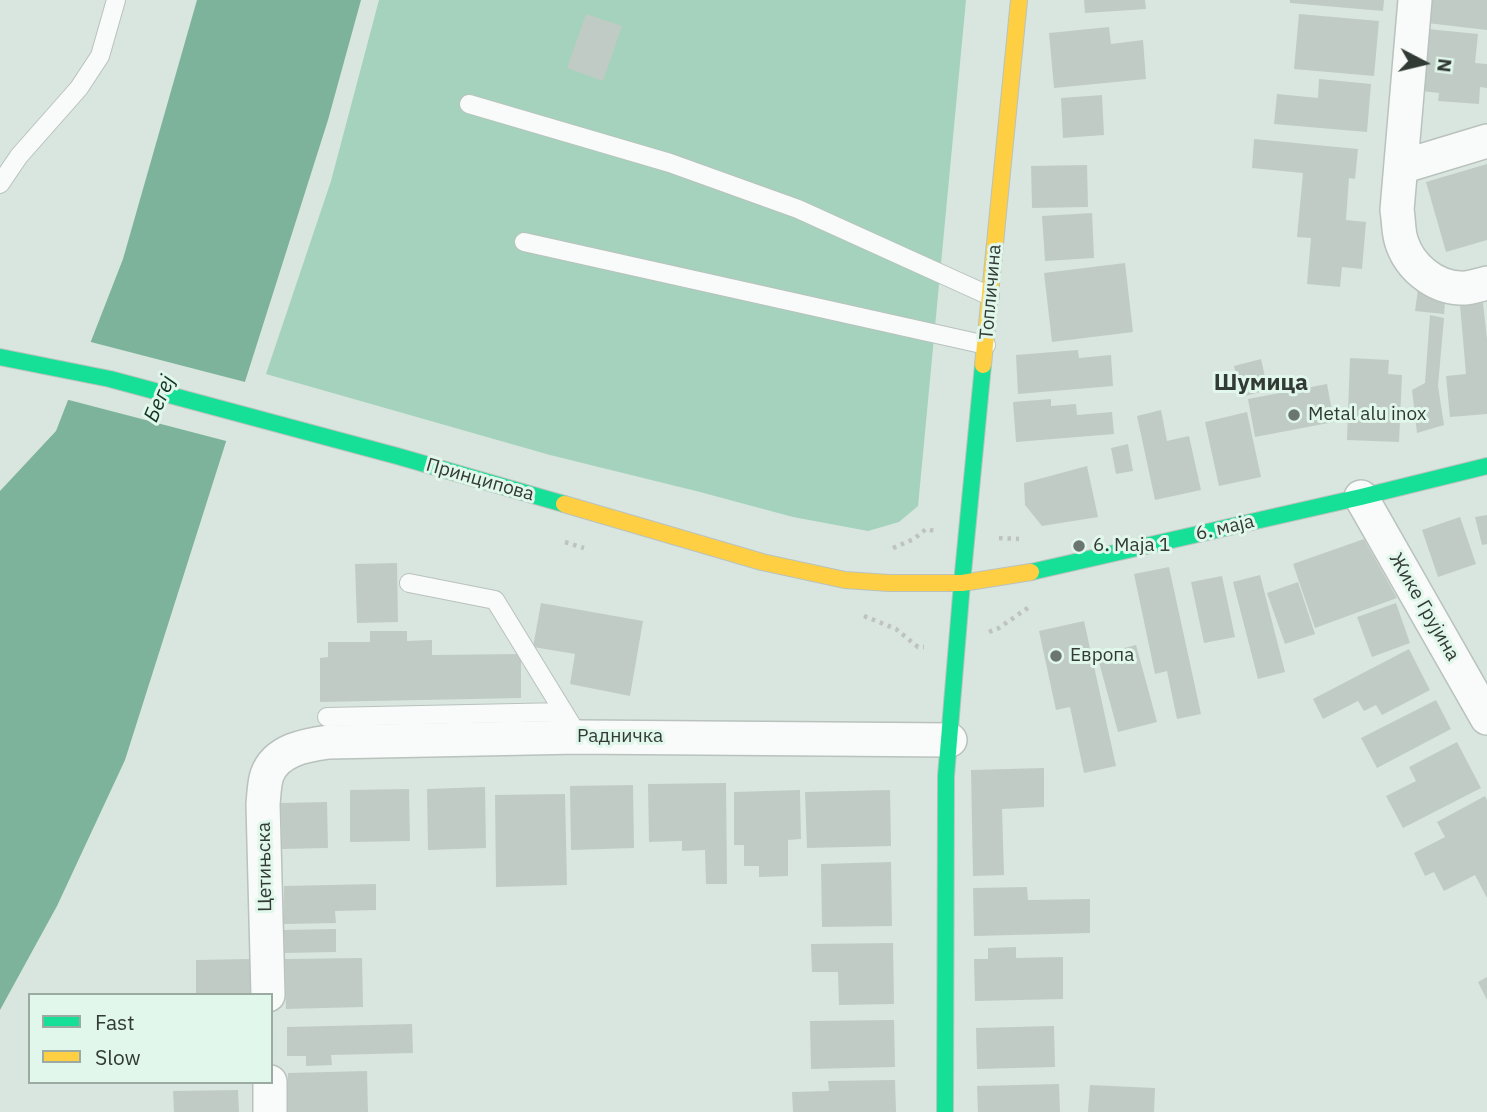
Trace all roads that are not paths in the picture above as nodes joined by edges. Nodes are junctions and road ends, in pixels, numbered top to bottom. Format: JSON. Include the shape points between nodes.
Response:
{"nodes":[{"id":1,"x":116,"y":0,"type":"edge"},
{"id":2,"x":1019,"y":0,"type":"edge"},
{"id":3,"x":1415,"y":0,"type":"edge"},
{"id":4,"x":468,"y":104,"type":"dead end"},
{"id":5,"x":1487,"y":141,"type":"edge"},
{"id":6,"x":1401,"y":167,"type":"junction"},
{"id":7,"x":0,"y":184,"type":"edge"},
{"id":8,"x":524,"y":242,"type":"dead end"},
{"id":9,"x":1486,"y":290,"type":"edge"},
{"id":10,"x":990,"y":296,"type":"junction"},
{"id":11,"x":986,"y":345,"type":"junction"},
{"id":12,"x":0,"y":357,"type":"edge"},
{"id":13,"x":1487,"y":466,"type":"edge"},
{"id":14,"x":1361,"y":497,"type":"junction"},
{"id":15,"x":409,"y":583,"type":"dead end"},
{"id":16,"x":962,"y":583,"type":"junction"},
{"id":17,"x":327,"y":717,"type":"dead end"},
{"id":18,"x":1487,"y":718,"type":"edge"},
{"id":19,"x":571,"y":724,"type":"junction"},
{"id":20,"x":950,"y":740,"type":"junction"},
{"id":21,"x":291,"y":750,"type":"joint"},
{"id":22,"x":268,"y":993,"type":"edge"},
{"id":23,"x":270,"y":1084,"type":"edge"},
{"id":24,"x":270,"y":1112,"type":"edge"},
{"id":25,"x":945,"y":1112,"type":"edge"}],
"edges":[{"from":1,"to":7,"type":"lane","via":[[100,56]]},
{"from":2,"to":10,"type":"street","name":"Топличина"},
{"from":3,"to":6,"type":"street"},
{"from":4,"to":10,"type":"lane","via":[[670,163],[799,209]]},
{"from":5,"to":6,"type":"street"},
{"from":6,"to":9,"type":"street","via":[[1397,210],[1407,257],[1435,281]]},
{"from":8,"to":11,"type":"lane"},
{"from":10,"to":11,"type":"street","name":"Топличина"},
{"from":11,"to":16,"type":"street","name":"Топличина"},
{"from":12,"to":16,"type":"street","name":"Принципова","via":[[110,380],[397,456],[762,562],[845,580]]},
{"from":13,"to":14,"type":"street","name":"6. маја"},
{"from":14,"to":16,"type":"street","name":"6. маја","via":[[1043,570]]},
{"from":14,"to":18,"type":"street","name":"Жике Грујина"},
{"from":15,"to":19,"type":"lane","via":[[495,600]]},
{"from":16,"to":20,"type":"street"},
{"from":17,"to":19,"type":"lane"},
{"from":19,"to":20,"type":"street","name":"Радничка"},
{"from":19,"to":21,"type":"street","name":"Радничка","via":[[329,742]]},
{"from":20,"to":25,"type":"street","via":[[946,776]]},
{"from":21,"to":22,"type":"street","name":"Цетињска","via":[[267,775],[263,804]]},
{"from":23,"to":24,"type":"street"}]}
